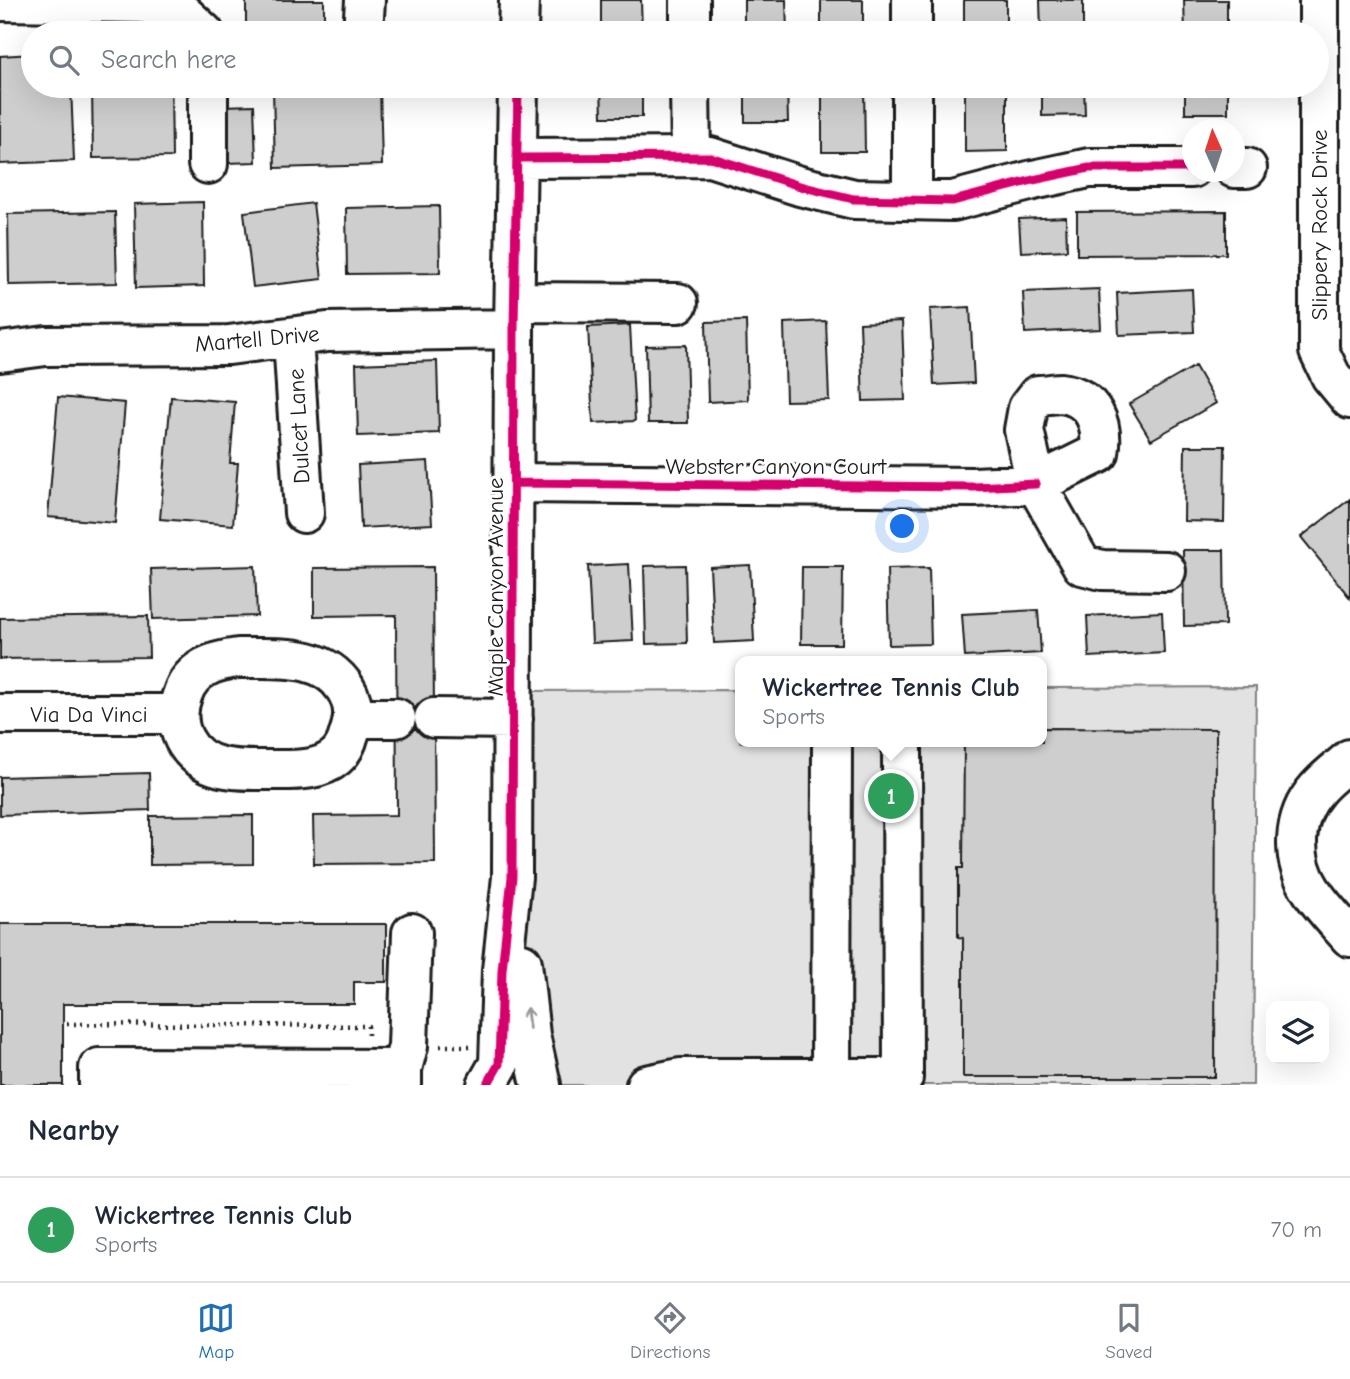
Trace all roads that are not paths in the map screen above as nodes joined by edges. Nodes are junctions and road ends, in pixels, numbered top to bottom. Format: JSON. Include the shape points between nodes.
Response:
{"nodes":[{"id":1,"x":208,"y":0,"type":"edge"},
{"id":2,"x":365,"y":0,"type":"edge"},
{"id":3,"x":519,"y":0,"type":"edge"},
{"id":4,"x":690,"y":0,"type":"edge"},
{"id":5,"x":912,"y":0,"type":"edge"},
{"id":6,"x":1319,"y":0,"type":"edge"},
{"id":7,"x":0,"y":1,"type":"edge"},
{"id":8,"x":192,"y":21,"type":"edge"},
{"id":9,"x":207,"y":21,"type":"edge"},
{"id":10,"x":364,"y":21,"type":"edge"},
{"id":11,"x":519,"y":21,"type":"edge"},
{"id":12,"x":690,"y":21,"type":"edge"},
{"id":13,"x":912,"y":21,"type":"edge"},
{"id":14,"x":1319,"y":21,"type":"edge"},
{"id":15,"x":208,"y":98,"type":"edge"},
{"id":16,"x":518,"y":98,"type":"edge"},
{"id":17,"x":690,"y":98,"type":"edge"},
{"id":18,"x":912,"y":98,"type":"edge"},
{"id":19,"x":1319,"y":98,"type":"edge"},
{"id":20,"x":691,"y":157,"type":"junction"},
{"id":21,"x":518,"y":158,"type":"junction"},
{"id":22,"x":208,"y":164,"type":"dead end"},
{"id":23,"x":1182,"y":168,"type":"edge"},
{"id":24,"x":912,"y":200,"type":"junction"},
{"id":25,"x":678,"y":303,"type":"dead end"},
{"id":26,"x":515,"y":316,"type":"junction"},
{"id":27,"x":293,"y":338,"type":"junction"},
{"id":28,"x":0,"y":352,"type":"edge"},
{"id":29,"x":1350,"y":399,"type":"edge"},
{"id":30,"x":515,"y":483,"type":"junction"},
{"id":31,"x":303,"y":513,"type":"dead end"},
{"id":32,"x":1166,"y":570,"type":"dead end"},
{"id":33,"x":0,"y":714,"type":"edge"},
{"id":34,"x":177,"y":714,"type":"junction"},
{"id":35,"x":354,"y":718,"type":"junction"},
{"id":36,"x":396,"y":718,"type":"dead end"},
{"id":37,"x":434,"y":719,"type":"dead end"},
{"id":38,"x":513,"y":719,"type":"junction"},
{"id":39,"x":832,"y":747,"type":"edge"},
{"id":40,"x":902,"y":747,"type":"edge"},
{"id":41,"x":1350,"y":759,"type":"edge"},
{"id":42,"x":512,"y":877,"type":"junction"},
{"id":43,"x":412,"y":933,"type":"dead end"},
{"id":44,"x":1350,"y":937,"type":"edge"},
{"id":45,"x":412,"y":1067,"type":"edge"},
{"id":46,"x":831,"y":1079,"type":"junction"},
{"id":47,"x":99,"y":1085,"type":"edge"},
{"id":48,"x":489,"y":1085,"type":"edge"},
{"id":49,"x":531,"y":1085,"type":"edge"},
{"id":50,"x":541,"y":1085,"type":"edge"},
{"id":51,"x":646,"y":1085,"type":"edge"}],
"edges":[{"from":1,"to":9,"type":"street"},
{"from":2,"to":10,"type":"street"},
{"from":3,"to":11,"type":"street"},
{"from":4,"to":12,"type":"street"},
{"from":5,"to":13,"type":"street"},
{"from":6,"to":14,"type":"street","name":"Slippery Rock Drive"},
{"from":7,"to":8,"type":"street","via":[[142,3],[179,10]]},
{"from":15,"to":22,"type":"street"},
{"from":16,"to":21,"type":"street","name":"Maple Canyon Avenue"},
{"from":17,"to":20,"type":"street"},
{"from":18,"to":24,"type":"street"},
{"from":19,"to":29,"type":"street","name":"Slippery Rock Drive","via":[[1319,351]]},
{"from":20,"to":21,"type":"street"},
{"from":20,"to":24,"type":"street","via":[[710,157],[854,199]]},
{"from":21,"to":26,"type":"street","name":"Maple Canyon Avenue"},
{"from":23,"to":24,"type":"street","via":[[1089,168],[953,201]]},
{"from":25,"to":26,"type":"street","name":"Martell Drive"},
{"from":26,"to":27,"type":"street","name":"Martell Drive"},
{"from":26,"to":30,"type":"street","name":"Maple Canyon Avenue"},
{"from":27,"to":28,"type":"street","name":"Martell Drive","via":[[229,345],[46,346]]},
{"from":27,"to":31,"type":"street","name":"Dulcet Lane"},
{"from":30,"to":32,"type":"street","name":"Webster Canyon Court","via":[[1036,484],[1082,565],[1102,570]]},
{"from":30,"to":38,"type":"street","name":"Maple Canyon Avenue"},
{"from":33,"to":34,"type":"street","name":"Via Da Vinci"},
{"from":34,"to":35,"type":"street","name":"Via Da Vinci","via":[[181,738],[195,755],[219,767],[246,770],[320,766],[337,757],[347,743]]},
{"from":34,"to":35,"type":"street","name":"Via Da Vinci","via":[[183,691],[197,672],[215,661],[238,658],[304,660],[325,667],[351,697]]},
{"from":35,"to":36,"type":"street"},
{"from":37,"to":38,"type":"street"},
{"from":38,"to":42,"type":"street","name":"Maple Canyon Avenue"},
{"from":39,"to":46,"type":"street"},
{"from":40,"to":46,"type":"street","via":[[903,1079]]},
{"from":41,"to":44,"type":"street","via":[[1317,788],[1302,810],[1297,836],[1299,864],[1311,890]]},
{"from":42,"to":48,"type":"street","name":"Maple Canyon Avenue","via":[[499,1063]]},
{"from":50,"to":42,"type":"street","name":"Maple Canyon Avenue","one_way":true,"via":[[530,1035]]},
{"from":43,"to":45,"type":"street","via":[[408,1046]]},
{"from":45,"to":47,"type":"street","via":[[99,1068]]},
{"from":46,"to":51,"type":"street","via":[[680,1078]]},
{"from":48,"to":49,"type":"street","name":"Maple Canyon Avenue","via":[[516,1080]]}]}
